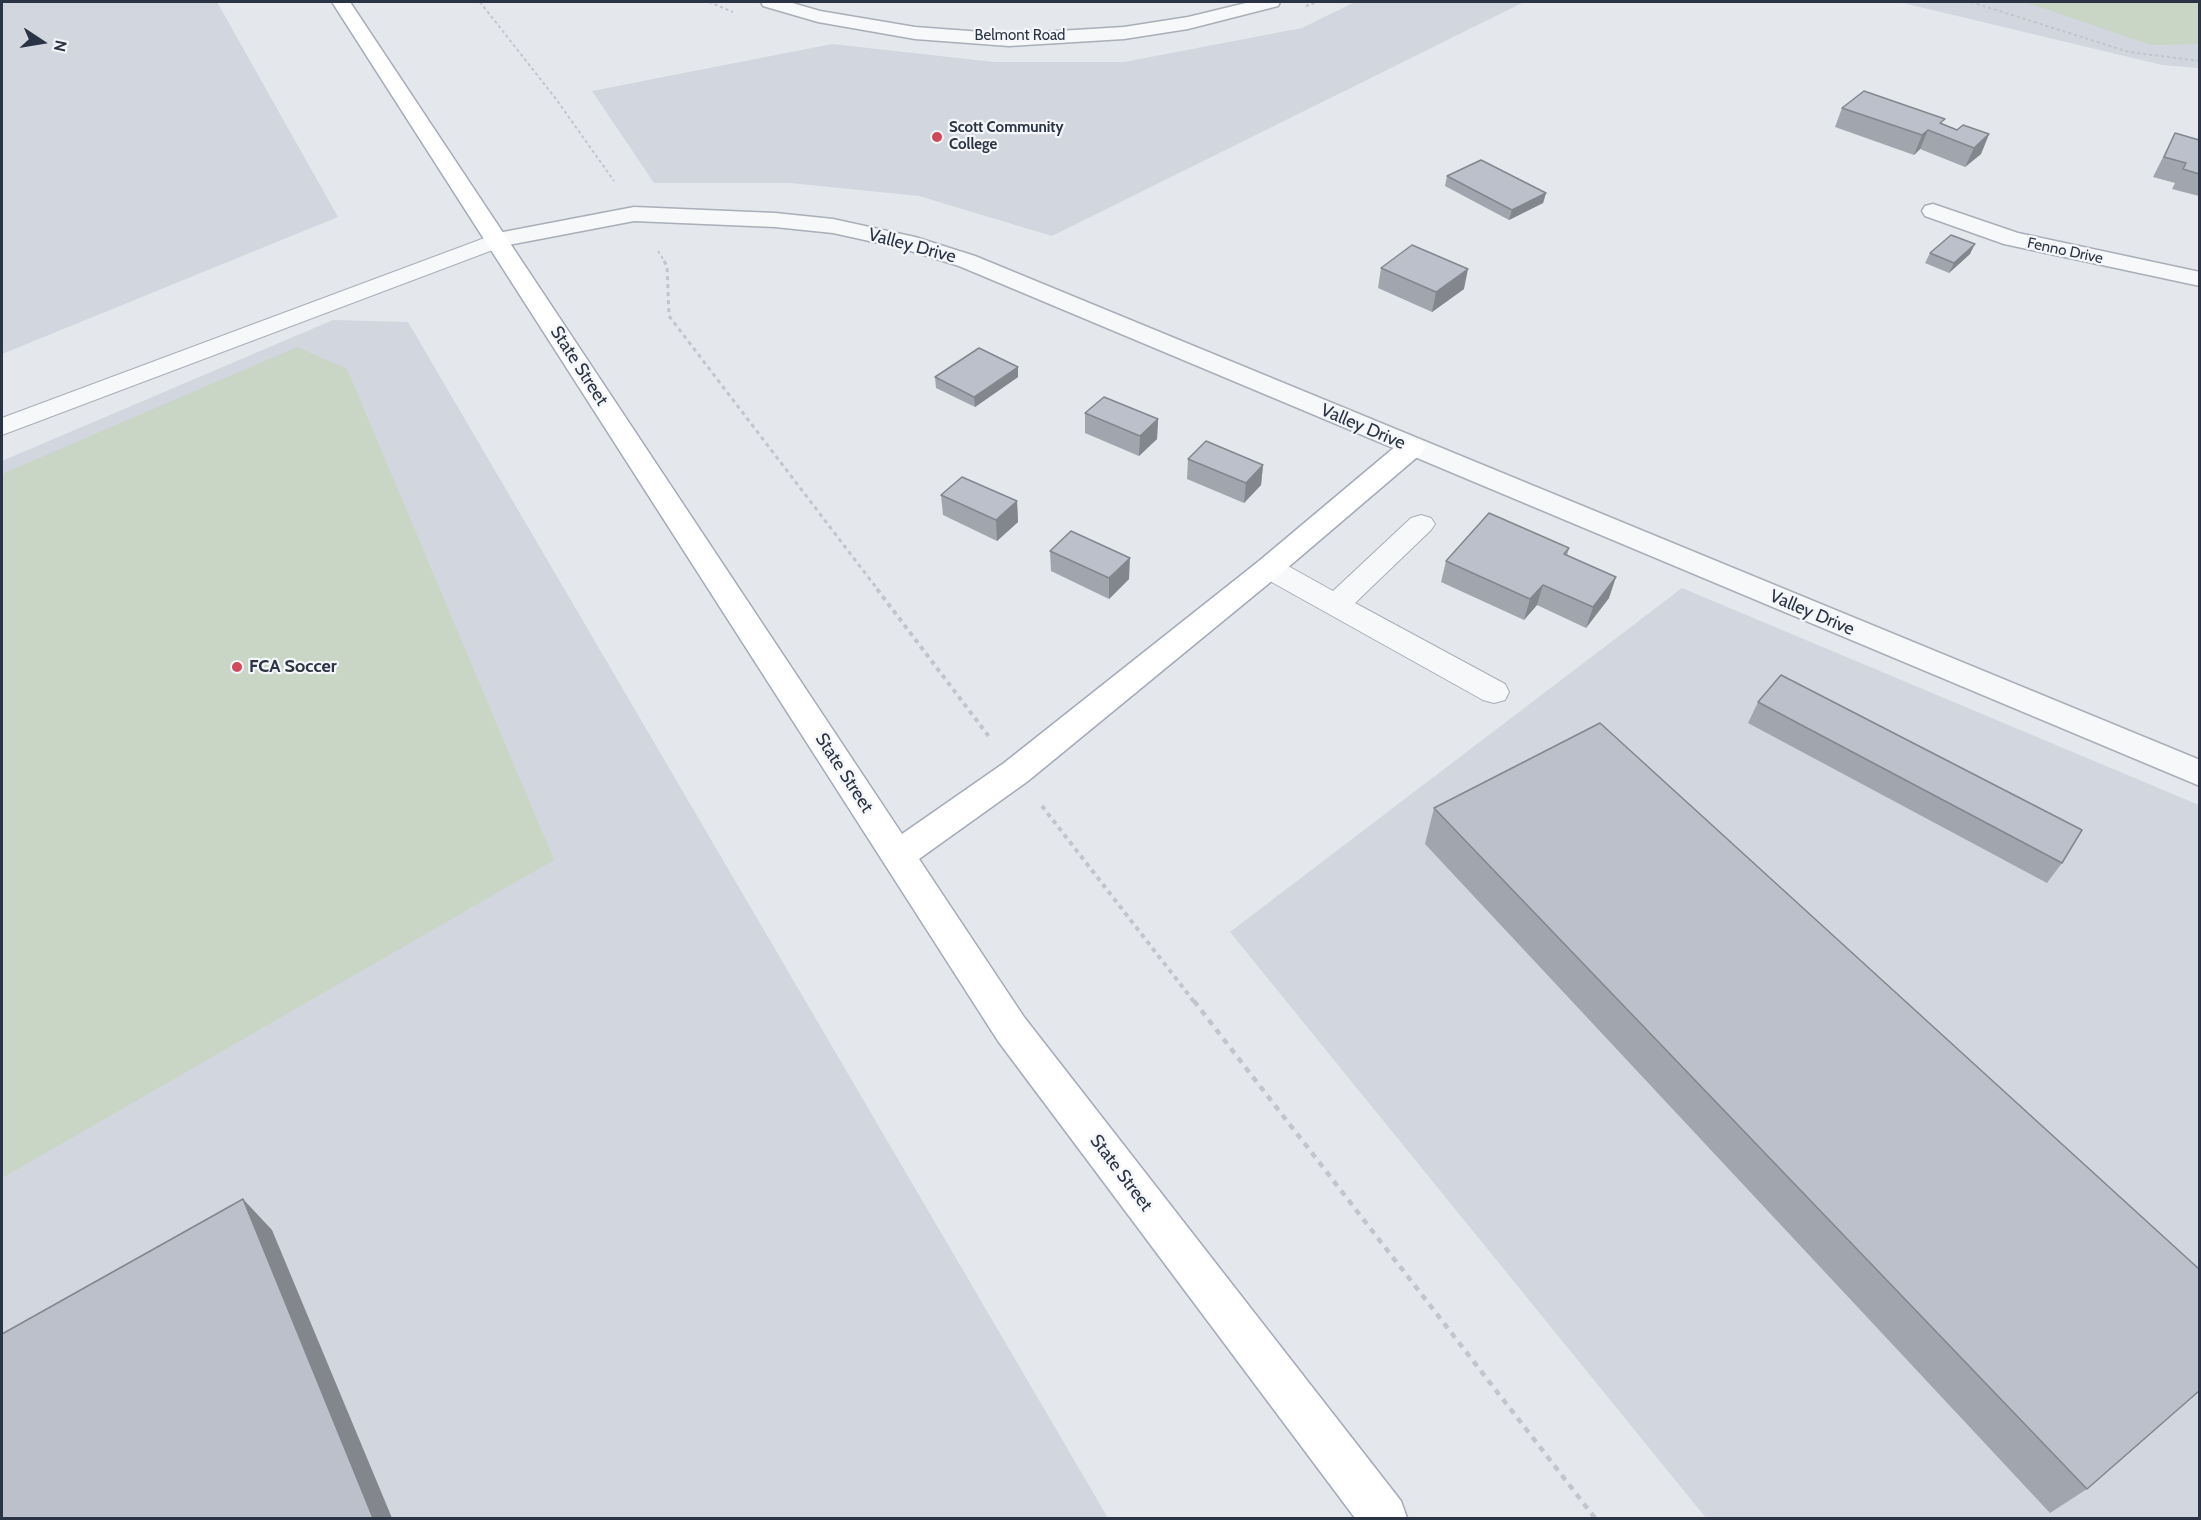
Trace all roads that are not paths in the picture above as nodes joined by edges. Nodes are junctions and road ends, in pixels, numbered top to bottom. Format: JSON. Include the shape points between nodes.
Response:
{"nodes":[{"id":1,"x":341,"y":2,"type":"edge"},
{"id":2,"x":770,"y":2,"type":"edge"},
{"id":3,"x":1271,"y":2,"type":"edge"},
{"id":4,"x":1933,"y":211,"type":"dead end"},
{"id":5,"x":498,"y":240,"type":"junction"},
{"id":6,"x":2199,"y":279,"type":"edge"},
{"id":7,"x":2,"y":427,"type":"edge"},
{"id":8,"x":1412,"y":447,"type":"junction"},
{"id":9,"x":1421,"y":524,"type":"dead end"},
{"id":10,"x":1269,"y":568,"type":"junction"},
{"id":11,"x":1335,"y":605,"type":"junction"},
{"id":12,"x":1494,"y":692,"type":"dead end"},
{"id":13,"x":2199,"y":774,"type":"edge"},
{"id":14,"x":898,"y":855,"type":"junction"},
{"id":15,"x":1384,"y":1518,"type":"edge"}],
"edges":[{"from":1,"to":5,"type":"main road","name":"State Street"},
{"from":2,"to":3,"type":"street","name":"Belmont Road","via":[[818,16],[915,33],[1009,39],[1124,33],[1188,23]]},
{"from":4,"to":6,"type":"street","name":"Fenno Drive","via":[[2012,240]]},
{"from":5,"to":7,"type":"lane"},
{"from":5,"to":8,"type":"street","name":"Valley Drive","via":[[634,214],[775,219],[833,226],[907,242],[967,261]]},
{"from":5,"to":14,"type":"main road","name":"State Street"},
{"from":8,"to":10,"type":"main road"},
{"from":8,"to":13,"type":"street","name":"Valley Drive"},
{"from":9,"to":11,"type":"lane"},
{"from":10,"to":11,"type":"lane"},
{"from":10,"to":14,"type":"main road","via":[[1016,772]]},
{"from":11,"to":12,"type":"lane"},
{"from":14,"to":15,"type":"main road","name":"State Street","via":[[1011,1029]]}]}
